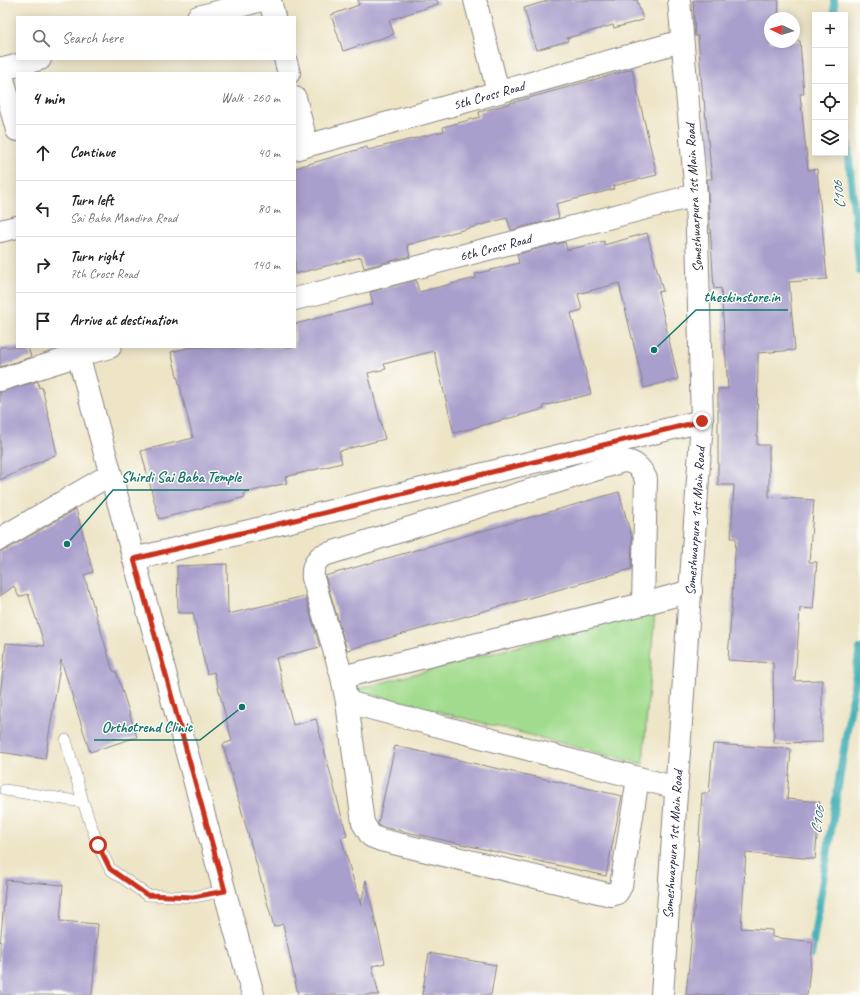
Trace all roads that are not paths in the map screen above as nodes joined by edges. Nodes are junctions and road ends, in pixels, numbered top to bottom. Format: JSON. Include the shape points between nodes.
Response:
{"nodes":[{"id":1,"x":262,"y":0,"type":"edge"},
{"id":2,"x":270,"y":0,"type":"edge"},
{"id":3,"x":475,"y":0,"type":"edge"},
{"id":4,"x":679,"y":0,"type":"edge"},
{"id":5,"x":202,"y":16,"type":"edge"},
{"id":6,"x":274,"y":16,"type":"edge"},
{"id":7,"x":682,"y":41,"type":"junction"},
{"id":8,"x":36,"y":60,"type":"edge"},
{"id":9,"x":285,"y":60,"type":"edge"},
{"id":10,"x":0,"y":69,"type":"edge"},
{"id":11,"x":289,"y":72,"type":"edge"},
{"id":12,"x":498,"y":92,"type":"junction"},
{"id":13,"x":296,"y":106,"type":"edge"},
{"id":14,"x":16,"y":126,"type":"edge"},
{"id":15,"x":301,"y":147,"type":"edge"},
{"id":16,"x":696,"y":195,"type":"junction"},
{"id":17,"x":16,"y":226,"type":"edge"},
{"id":18,"x":0,"y":231,"type":"edge"},
{"id":19,"x":296,"y":299,"type":"edge"},
{"id":20,"x":102,"y":348,"type":"edge"},
{"id":21,"x":77,"y":351,"type":"edge"},
{"id":22,"x":0,"y":380,"type":"edge"},
{"id":23,"x":702,"y":421,"type":"junction"},
{"id":24,"x":111,"y":474,"type":"junction"},
{"id":25,"x":0,"y":538,"type":"edge"},
{"id":26,"x":134,"y":559,"type":"junction"},
{"id":27,"x":691,"y":590,"type":"junction"},
{"id":28,"x":644,"y":604,"type":"junction"},
{"id":29,"x":342,"y":677,"type":"junction"},
{"id":30,"x":347,"y":702,"type":"junction"},
{"id":31,"x":66,"y":740,"type":"dead end"},
{"id":32,"x":638,"y":778,"type":"junction"},
{"id":33,"x":677,"y":788,"type":"junction"},
{"id":34,"x":5,"y":790,"type":"dead end"},
{"id":35,"x":83,"y":802,"type":"junction"},
{"id":36,"x":225,"y":891,"type":"junction"},
{"id":37,"x":253,"y":995,"type":"edge"},
{"id":38,"x":662,"y":995,"type":"edge"}],
"edges":[{"from":1,"to":5,"type":"street"},
{"from":2,"to":6,"type":"street"},
{"from":3,"to":12,"type":"street"},
{"from":4,"to":7,"type":"street","name":"Someshwarpura 1st Main Road"},
{"from":7,"to":12,"type":"street","name":"5th Cross Road"},
{"from":7,"to":16,"type":"street","name":"Someshwarpura 1st Main Road"},
{"from":8,"to":10,"type":"street"},
{"from":9,"to":11,"type":"street"},
{"from":10,"to":14,"type":"street"},
{"from":12,"to":15,"type":"street","name":"5th Cross Road"},
{"from":13,"to":15,"type":"street"},
{"from":16,"to":19,"type":"street","name":"6th Cross Road"},
{"from":16,"to":23,"type":"street","name":"Someshwarpura 1st Main Road"},
{"from":17,"to":18,"type":"street"},
{"from":20,"to":21,"type":"street"},
{"from":21,"to":22,"type":"street"},
{"from":21,"to":24,"type":"street"},
{"from":23,"to":26,"type":"street"},
{"from":23,"to":27,"type":"street","name":"Someshwarpura 1st Main Road"},
{"from":24,"to":25,"type":"street"},
{"from":24,"to":26,"type":"street"},
{"from":26,"to":36,"type":"street"},
{"from":27,"to":28,"type":"street"},
{"from":27,"to":33,"type":"street","name":"Someshwarpura 1st Main Road"},
{"from":28,"to":29,"type":"street"},
{"from":28,"to":29,"type":"street","via":[[646,478],[642,470],[631,461],[623,461],[321,556],[312,570],[313,578]]},
{"from":29,"to":30,"type":"street"},
{"from":30,"to":32,"type":"street"},
{"from":30,"to":32,"type":"street","via":[[363,823],[371,836],[381,840],[611,895],[617,893],[621,886]]},
{"from":31,"to":35,"type":"lane"},
{"from":32,"to":33,"type":"street"},
{"from":33,"to":38,"type":"street","name":"Someshwarpura 1st Main Road"},
{"from":34,"to":35,"type":"lane"},
{"from":35,"to":36,"type":"lane","via":[[98,845],[110,869],[147,895],[193,897]]},
{"from":36,"to":37,"type":"street"}]}
